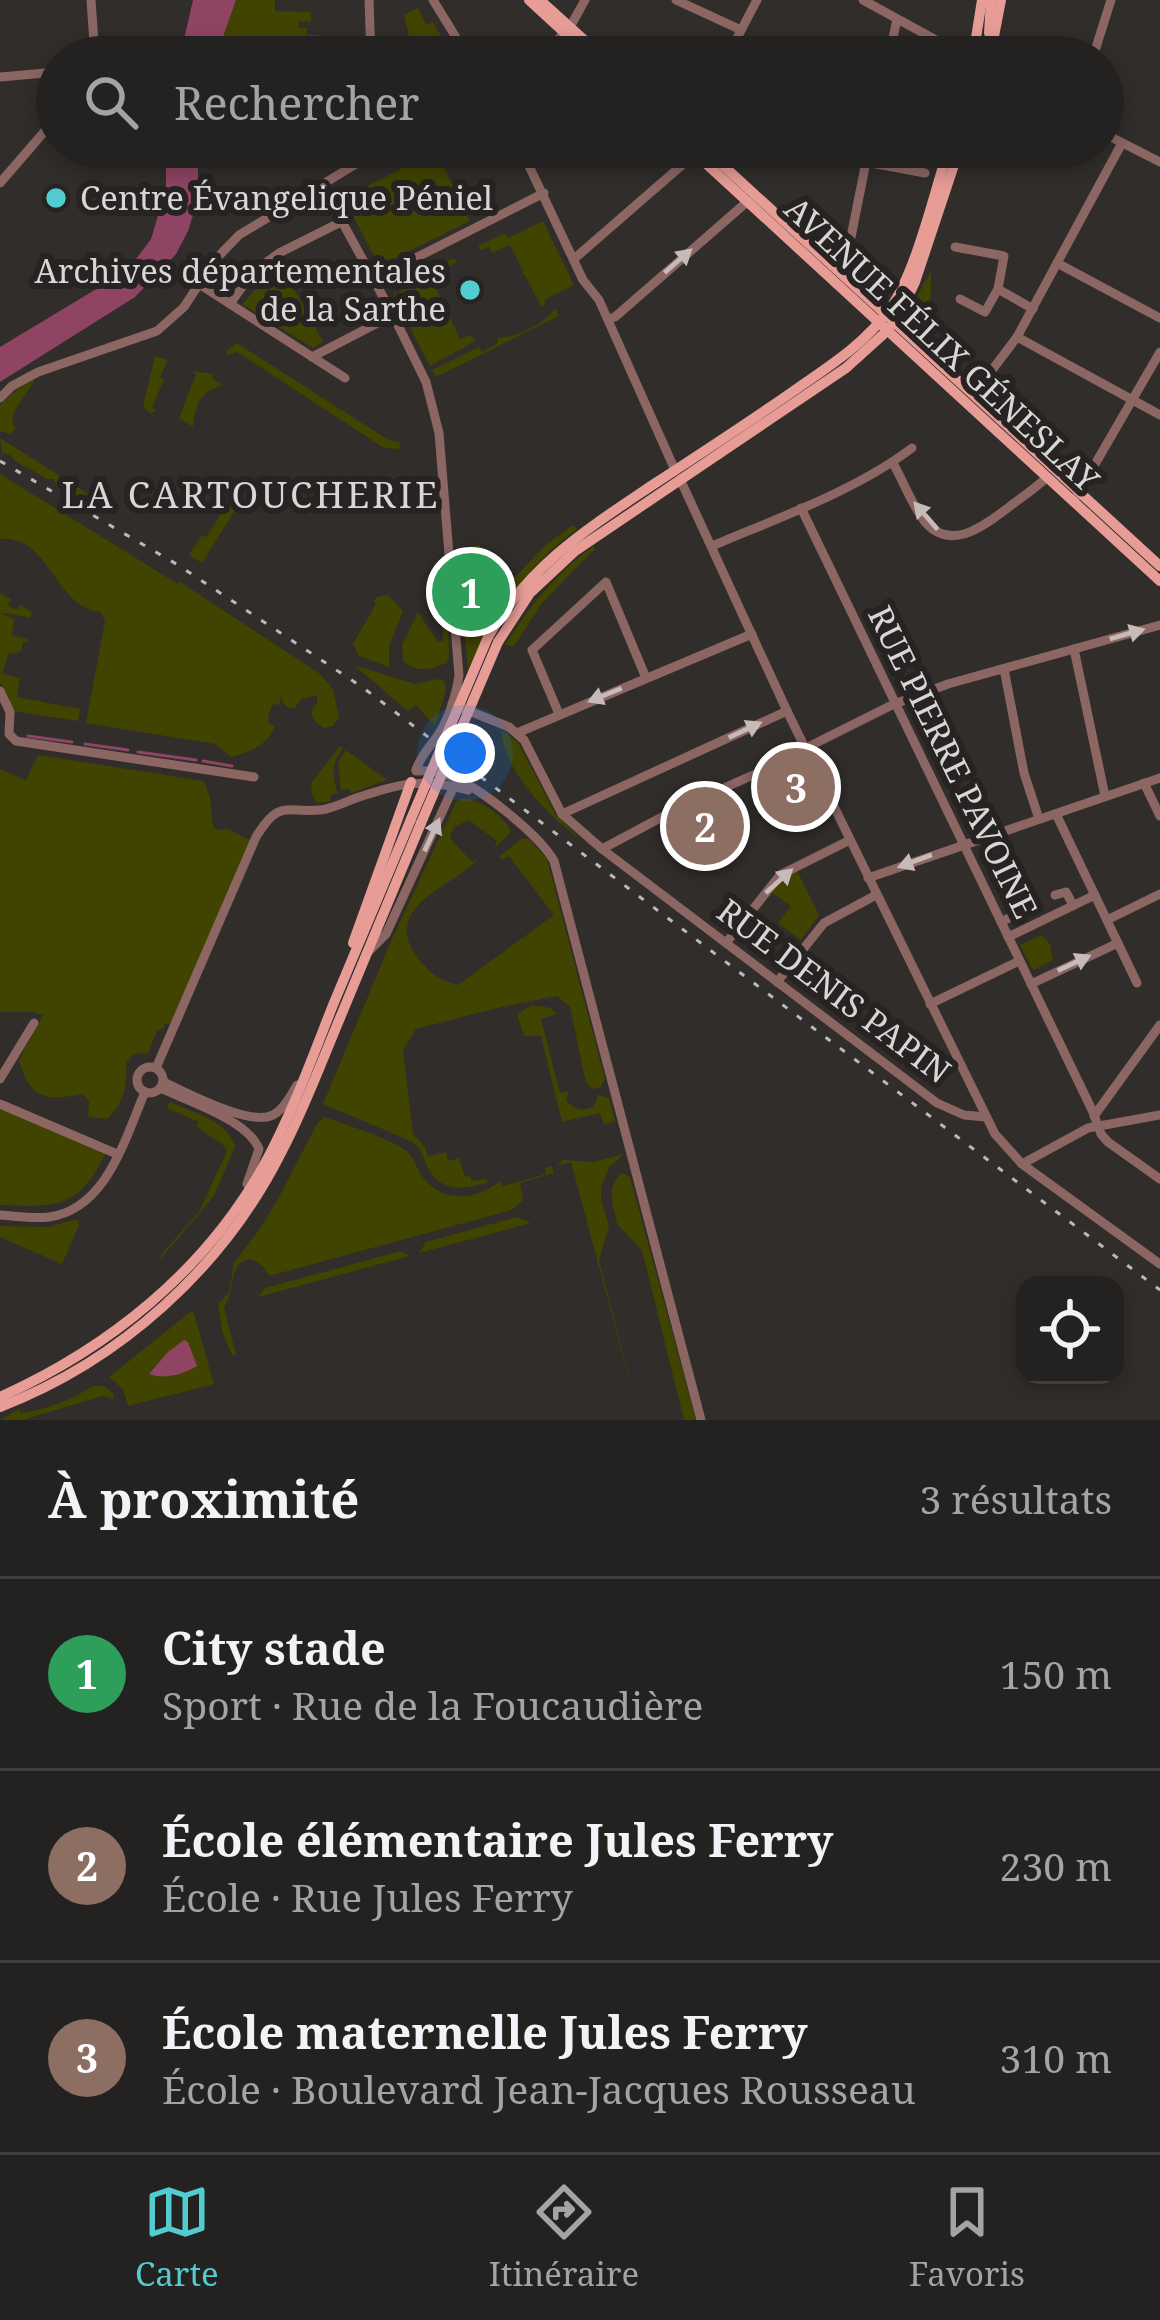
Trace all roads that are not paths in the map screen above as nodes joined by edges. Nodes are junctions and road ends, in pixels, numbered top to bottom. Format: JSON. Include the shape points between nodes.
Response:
{"nodes":[{"id":1,"x":91,"y":0,"type":"edge"},
{"id":2,"x":369,"y":0,"type":"edge"},
{"id":3,"x":433,"y":0,"type":"edge"},
{"id":4,"x":529,"y":0,"type":"edge"},
{"id":5,"x":540,"y":0,"type":"edge"},
{"id":6,"x":585,"y":0,"type":"edge"},
{"id":7,"x":676,"y":0,"type":"edge"},
{"id":8,"x":757,"y":0,"type":"edge"},
{"id":9,"x":862,"y":0,"type":"edge"},
{"id":10,"x":1001,"y":0,"type":"edge"},
{"id":11,"x":1111,"y":0,"type":"edge"},
{"id":12,"x":988,"y":4,"type":"edge"},
{"id":13,"x":897,"y":19,"type":"junction"},
{"id":14,"x":568,"y":30,"type":"junction"},
{"id":15,"x":741,"y":30,"type":"junction"},
{"id":16,"x":94,"y":36,"type":"edge"},
{"id":17,"x":370,"y":36,"type":"edge"},
{"id":18,"x":455,"y":36,"type":"edge"},
{"id":19,"x":562,"y":36,"type":"edge"},
{"id":20,"x":573,"y":36,"type":"edge"},
{"id":21,"x":576,"y":36,"type":"edge"},
{"id":22,"x":738,"y":36,"type":"edge"},
{"id":23,"x":893,"y":36,"type":"edge"},
{"id":24,"x":934,"y":36,"type":"edge"},
{"id":25,"x":983,"y":36,"type":"edge"},
{"id":26,"x":987,"y":36,"type":"edge"},
{"id":27,"x":1100,"y":36,"type":"edge"},
{"id":28,"x":36,"y":74,"type":"edge"},
{"id":29,"x":0,"y":77,"type":"edge"},
{"id":30,"x":36,"y":138,"type":"edge"},
{"id":31,"x":1124,"y":143,"type":"edge"},
{"id":32,"x":1160,"y":145,"type":"edge"},
{"id":33,"x":1158,"y":160,"type":"edge"},
{"id":34,"x":348,"y":168,"type":"edge"},
{"id":35,"x":531,"y":168,"type":"edge"},
{"id":36,"x":676,"y":168,"type":"edge"},
{"id":37,"x":715,"y":168,"type":"edge"},
{"id":38,"x":719,"y":168,"type":"edge"},
{"id":39,"x":865,"y":168,"type":"edge"},
{"id":40,"x":898,"y":168,"type":"edge"},
{"id":41,"x":943,"y":168,"type":"edge"},
{"id":42,"x":953,"y":168,"type":"edge"},
{"id":43,"x":1108,"y":168,"type":"edge"},
{"id":44,"x":5,"y":169,"type":"edge"},
{"id":45,"x":925,"y":173,"type":"dead end"},
{"id":46,"x":0,"y":183,"type":"edge"},
{"id":47,"x":322,"y":185,"type":"junction"},
{"id":48,"x":544,"y":193,"type":"junction"},
{"id":49,"x":748,"y":202,"type":"junction"},
{"id":50,"x":343,"y":220,"type":"junction"},
{"id":51,"x":955,"y":247,"type":"dead end"},
{"id":52,"x":574,"y":259,"type":"junction"},
{"id":53,"x":1057,"y":263,"type":"junction"},
{"id":54,"x":841,"y":271,"type":"junction"},
{"id":55,"x":374,"y":279,"type":"junction"},
{"id":56,"x":199,"y":284,"type":"junction"},
{"id":57,"x":998,"y":289,"type":"junction"},
{"id":58,"x":960,"y":299,"type":"dead end"},
{"id":59,"x":230,"y":304,"type":"junction"},
{"id":60,"x":1033,"y":309,"type":"junction"},
{"id":61,"x":393,"y":315,"type":"junction"},
{"id":62,"x":608,"y":319,"type":"junction"},
{"id":63,"x":1160,"y":319,"type":"edge"},
{"id":64,"x":887,"y":322,"type":"junction"},
{"id":65,"x":1017,"y":338,"type":"junction"},
{"id":66,"x":1160,"y":352,"type":"edge"},
{"id":67,"x":312,"y":357,"type":"junction"},
{"id":68,"x":345,"y":378,"type":"dead end"},
{"id":69,"x":974,"y":394,"type":"junction"},
{"id":70,"x":0,"y":398,"type":"edge"},
{"id":71,"x":1132,"y":400,"type":"junction"},
{"id":72,"x":1160,"y":415,"type":"edge"},
{"id":73,"x":912,"y":448,"type":"dead end"},
{"id":74,"x":893,"y":463,"type":"junction"},
{"id":75,"x":678,"y":475,"type":"junction"},
{"id":76,"x":1047,"y":477,"type":"junction"},
{"id":77,"x":1077,"y":496,"type":"junction"},
{"id":78,"x":801,"y":508,"type":"junction"},
{"id":79,"x":712,"y":546,"type":"junction"},
{"id":80,"x":1160,"y":566,"type":"edge"},
{"id":81,"x":1160,"y":581,"type":"edge"},
{"id":82,"x":1160,"y":625,"type":"edge"},
{"id":83,"x":752,"y":634,"type":"junction"},
{"id":84,"x":493,"y":640,"type":"junction"},
{"id":85,"x":1074,"y":650,"type":"junction"},
{"id":86,"x":1004,"y":669,"type":"junction"},
{"id":87,"x":646,"y":678,"type":"junction"},
{"id":88,"x":0,"y":692,"type":"edge"},
{"id":89,"x":452,"y":704,"type":"junction"},
{"id":90,"x":895,"y":704,"type":"junction"},
{"id":91,"x":787,"y":711,"type":"junction"},
{"id":92,"x":559,"y":714,"type":"junction"},
{"id":93,"x":518,"y":733,"type":"junction"},
{"id":94,"x":426,"y":748,"type":"junction"},
{"id":95,"x":806,"y":748,"type":"junction"},
{"id":96,"x":442,"y":774,"type":"junction"},
{"id":97,"x":254,"y":777,"type":"dead end"},
{"id":98,"x":413,"y":777,"type":"junction"},
{"id":99,"x":1160,"y":778,"type":"edge"},
{"id":100,"x":1144,"y":783,"type":"junction"},
{"id":101,"x":454,"y":786,"type":"junction"},
{"id":102,"x":479,"y":794,"type":"junction"},
{"id":103,"x":1105,"y":796,"type":"junction"},
{"id":104,"x":562,"y":814,"type":"junction"},
{"id":105,"x":1056,"y":814,"type":"junction"},
{"id":106,"x":1160,"y":816,"type":"edge"},
{"id":107,"x":1039,"y":819,"type":"junction"},
{"id":108,"x":416,"y":821,"type":"junction"},
{"id":109,"x":850,"y":840,"type":"junction"},
{"id":110,"x":962,"y":844,"type":"junction"},
{"id":111,"x":602,"y":849,"type":"junction"},
{"id":112,"x":868,"y":878,"type":"junction"},
{"id":113,"x":876,"y":895,"type":"junction"},
{"id":114,"x":1055,"y":895,"type":"dead end"},
{"id":115,"x":1095,"y":895,"type":"junction"},
{"id":116,"x":1160,"y":895,"type":"edge"},
{"id":117,"x":1073,"y":905,"type":"junction"},
{"id":118,"x":1018,"y":913,"type":"dead end"},
{"id":119,"x":1107,"y":920,"type":"junction"},
{"id":120,"x":1001,"y":922,"type":"junction"},
{"id":121,"x":1008,"y":937,"type":"junction"},
{"id":122,"x":726,"y":943,"type":"junction"},
{"id":123,"x":1118,"y":943,"type":"junction"},
{"id":124,"x":366,"y":954,"type":"junction"},
{"id":125,"x":350,"y":958,"type":"junction"},
{"id":126,"x":1019,"y":961,"type":"junction"},
{"id":127,"x":777,"y":982,"type":"junction"},
{"id":128,"x":1137,"y":983,"type":"dead end"},
{"id":129,"x":1030,"y":984,"type":"junction"},
{"id":130,"x":930,"y":1004,"type":"junction"},
{"id":131,"x":34,"y":1022,"type":"dead end"},
{"id":132,"x":1160,"y":1025,"type":"edge"},
{"id":133,"x":156,"y":1068,"type":"junction"},
{"id":134,"x":306,"y":1072,"type":"junction"},
{"id":135,"x":0,"y":1079,"type":"edge"},
{"id":136,"x":161,"y":1085,"type":"junction"},
{"id":137,"x":145,"y":1092,"type":"junction"},
{"id":138,"x":0,"y":1104,"type":"edge"},
{"id":139,"x":1160,"y":1115,"type":"edge"},
{"id":140,"x":986,"y":1117,"type":"junction"},
{"id":141,"x":1095,"y":1121,"type":"junction"},
{"id":142,"x":117,"y":1154,"type":"junction"},
{"id":143,"x":1022,"y":1163,"type":"junction"},
{"id":144,"x":1160,"y":1179,"type":"edge"},
{"id":145,"x":238,"y":1205,"type":"junction"},
{"id":146,"x":0,"y":1215,"type":"edge"},
{"id":147,"x":1160,"y":1264,"type":"edge"},
{"id":148,"x":1,"y":1399,"type":"edge"},
{"id":149,"x":701,"y":1420,"type":"edge"}],
"edges":[{"from":1,"to":16,"type":"street"},
{"from":2,"to":17,"type":"street"},
{"from":3,"to":18,"type":"street"},
{"from":4,"to":14,"type":"main road"},
{"from":5,"to":14,"type":"main road"},
{"from":6,"to":14,"type":"street"},
{"from":7,"to":15,"type":"street"},
{"from":8,"to":15,"type":"street"},
{"from":9,"to":13,"type":"street"},
{"from":10,"to":26,"type":"main road"},
{"from":11,"to":27,"type":"street"},
{"from":12,"to":25,"type":"main road"},
{"from":13,"to":23,"type":"street"},
{"from":13,"to":24,"type":"street"},
{"from":14,"to":19,"type":"street"},
{"from":14,"to":20,"type":"main road"},
{"from":14,"to":21,"type":"main road"},
{"from":15,"to":22,"type":"street"},
{"from":28,"to":29,"type":"street"},
{"from":30,"to":44,"type":"street"},
{"from":31,"to":33,"type":"street"},
{"from":32,"to":33,"type":"street"},
{"from":34,"to":47,"type":"street"},
{"from":35,"to":48,"type":"street"},
{"from":36,"to":52,"type":"street"},
{"from":37,"to":49,"type":"main road","name":"AVENUE FÉLIX GÉNESLAY"},
{"from":38,"to":54,"type":"main road","name":"AVENUE FÉLIX GÉNESLAY"},
{"from":39,"to":54,"type":"street"},
{"from":40,"to":45,"type":"street"},
{"from":41,"to":64,"type":"main road"},
{"from":42,"to":64,"type":"main road","via":[[915,282]]},
{"from":43,"to":53,"type":"street"},
{"from":44,"to":46,"type":"street"},
{"from":47,"to":50,"type":"street"},
{"from":47,"to":56,"type":"street","via":[[238,235]]},
{"from":48,"to":52,"type":"street"},
{"from":48,"to":55,"type":"street"},
{"from":62,"to":49,"type":"street","one_way":true},
{"from":49,"to":64,"type":"main road","name":"AVENUE FÉLIX GÉNESLAY"},
{"from":50,"to":55,"type":"street"},
{"from":50,"to":59,"type":"street","via":[[274,256]]},
{"from":51,"to":57,"type":"street","via":[[1004,256]]},
{"from":52,"to":62,"type":"street"},
{"from":53,"to":60,"type":"street"},
{"from":53,"to":63,"type":"street"},
{"from":54,"to":64,"type":"main road","name":"AVENUE FÉLIX GÉNESLAY"},
{"from":55,"to":61,"type":"street"},
{"from":56,"to":59,"type":"street"},
{"from":56,"to":70,"type":"street","via":[[173,320],[147,337],[38,372]]},
{"from":57,"to":58,"type":"street","via":[[985,312]]},
{"from":57,"to":60,"type":"street"},
{"from":59,"to":67,"type":"street"},
{"from":60,"to":65,"type":"street"},
{"from":61,"to":67,"type":"street"},
{"from":61,"to":89,"type":"street","via":[[426,382],[439,433],[459,675]]},
{"from":62,"to":75,"type":"street"},
{"from":64,"to":69,"type":"main road","name":"AVENUE FÉLIX GÉNESLAY"},
{"from":64,"to":75,"type":"main road"},
{"from":64,"to":75,"type":"main road","via":[[858,358]]},
{"from":64,"to":76,"type":"main road","name":"AVENUE FÉLIX GÉNESLAY"},
{"from":65,"to":69,"type":"street"},
{"from":65,"to":71,"type":"street"},
{"from":66,"to":71,"type":"street"},
{"from":67,"to":68,"type":"street"},
{"from":69,"to":77,"type":"main road","name":"AVENUE FÉLIX GÉNESLAY"},
{"from":71,"to":72,"type":"street"},
{"from":71,"to":77,"type":"street"},
{"from":73,"to":74,"type":"street"},
{"from":76,"to":74,"type":"street","one_way":true,"via":[[976,532],[947,535],[923,520]]},
{"from":74,"to":78,"type":"street"},
{"from":75,"to":79,"type":"street"},
{"from":75,"to":84,"type":"main road","via":[[559,564]]},
{"from":75,"to":84,"type":"main road","via":[[551,557],[523,585]]},
{"from":76,"to":77,"type":"main road","name":"AVENUE FÉLIX GÉNESLAY"},
{"from":77,"to":80,"type":"main road","name":"AVENUE FÉLIX GÉNESLAY"},
{"from":77,"to":81,"type":"main road","name":"AVENUE FÉLIX GÉNESLAY"},
{"from":78,"to":79,"type":"street"},
{"from":78,"to":90,"type":"street","name":"RUE PIERRE PAVOINE"},
{"from":79,"to":83,"type":"street"},
{"from":85,"to":82,"type":"street","one_way":true},
{"from":83,"to":87,"type":"street"},
{"from":83,"to":91,"type":"street"},
{"from":84,"to":108,"type":"main road","bridge":true},
{"from":85,"to":86,"type":"street"},
{"from":85,"to":103,"type":"street"},
{"from":86,"to":90,"type":"street"},
{"from":86,"to":107,"type":"street"},
{"from":87,"to":92,"type":"street","one_way":true},
{"from":87,"to":92,"type":"street","via":[[605,582],[532,650]]},
{"from":88,"to":97,"type":"street","via":[[16,741]]},
{"from":89,"to":93,"type":"street"},
{"from":89,"to":94,"type":"street"},
{"from":90,"to":95,"type":"street"},
{"from":90,"to":110,"type":"street","name":"RUE PIERRE PAVOINE"},
{"from":91,"to":95,"type":"street"},
{"from":104,"to":91,"type":"street","one_way":true},
{"from":92,"to":93,"type":"street"},
{"from":93,"to":104,"type":"street","name":"RUE DENIS PAPIN"},
{"from":94,"to":96,"type":"street","via":[[425,759]]},
{"from":94,"to":98,"type":"street"},
{"from":95,"to":109,"type":"street"},
{"from":95,"to":111,"type":"street"},
{"from":96,"to":98,"type":"street"},
{"from":96,"to":101,"type":"street"},
{"from":96,"to":102,"type":"street"},
{"from":98,"to":101,"type":"street"},
{"from":98,"to":125,"type":"main road"},
{"from":98,"to":133,"type":"street","via":[[323,811],[281,811],[262,826]]},
{"from":99,"to":100,"type":"street"},
{"from":100,"to":103,"type":"street"},
{"from":100,"to":106,"type":"street"},
{"from":101,"to":102,"type":"street"},
{"from":124,"to":101,"type":"street","one_way":true,"via":[[386,934]]},
{"from":102,"to":149,"type":"street","via":[[540,840],[554,861]]},
{"from":103,"to":105,"type":"street"},
{"from":104,"to":111,"type":"street","name":"RUE DENIS PAPIN"},
{"from":105,"to":107,"type":"street"},
{"from":105,"to":115,"type":"street"},
{"from":107,"to":110,"type":"street"},
{"from":108,"to":124,"type":"main road"},
{"from":108,"to":125,"type":"main road"},
{"from":109,"to":112,"type":"street"},
{"from":122,"to":109,"type":"street","one_way":true,"via":[[779,875]]},
{"from":110,"to":112,"type":"street","one_way":true},
{"from":110,"to":120,"type":"street","name":"RUE PIERRE PAVOINE"},
{"from":111,"to":122,"type":"street","name":"RUE DENIS PAPIN"},
{"from":112,"to":113,"type":"street"},
{"from":113,"to":127,"type":"street","via":[[824,923]]},
{"from":113,"to":130,"type":"street"},
{"from":114,"to":117,"type":"street","via":[[1066,892]]},
{"from":115,"to":117,"type":"street"},
{"from":115,"to":119,"type":"street"},
{"from":116,"to":119,"type":"street"},
{"from":117,"to":121,"type":"street"},
{"from":118,"to":120,"type":"street"},
{"from":119,"to":123,"type":"street"},
{"from":120,"to":121,"type":"street","name":"RUE PIERRE PAVOINE"},
{"from":121,"to":126,"type":"street","name":"RUE PIERRE PAVOINE"},
{"from":122,"to":127,"type":"street","name":"RUE DENIS PAPIN"},
{"from":123,"to":128,"type":"street"},
{"from":129,"to":123,"type":"street","one_way":true},
{"from":124,"to":148,"type":"main road","via":[[281,1155],[213,1254],[119,1342],[62,1378]]},
{"from":125,"to":134,"type":"main road"},
{"from":126,"to":129,"type":"street","name":"RUE PIERRE PAVOINE"},
{"from":126,"to":130,"type":"street"},
{"from":127,"to":140,"type":"street","name":"RUE DENIS PAPIN","via":[[937,1103]]},
{"from":129,"to":141,"type":"street","name":"RUE PIERRE PAVOINE"},
{"from":130,"to":140,"type":"street"},
{"from":131,"to":135,"type":"street"},
{"from":132,"to":141,"type":"street"},
{"from":133,"to":136,"type":"street"},
{"from":133,"to":137,"type":"street","via":[[138,1074]]},
{"from":134,"to":136,"type":"street","via":[[266,1118]]},
{"from":134,"to":145,"type":"main road"},
{"from":136,"to":137,"type":"street"},
{"from":136,"to":145,"type":"street","via":[[256,1141],[257,1160]]},
{"from":137,"to":142,"type":"street"},
{"from":138,"to":142,"type":"street"},
{"from":139,"to":141,"type":"street"},
{"from":140,"to":143,"type":"street"},
{"from":141,"to":143,"type":"street"},
{"from":141,"to":144,"type":"street","via":[[1108,1142]]},
{"from":142,"to":146,"type":"street","via":[[77,1207],[45,1218]]},
{"from":143,"to":147,"type":"street"},
{"from":145,"to":148,"type":"main road","via":[[138,1315]]}]}
